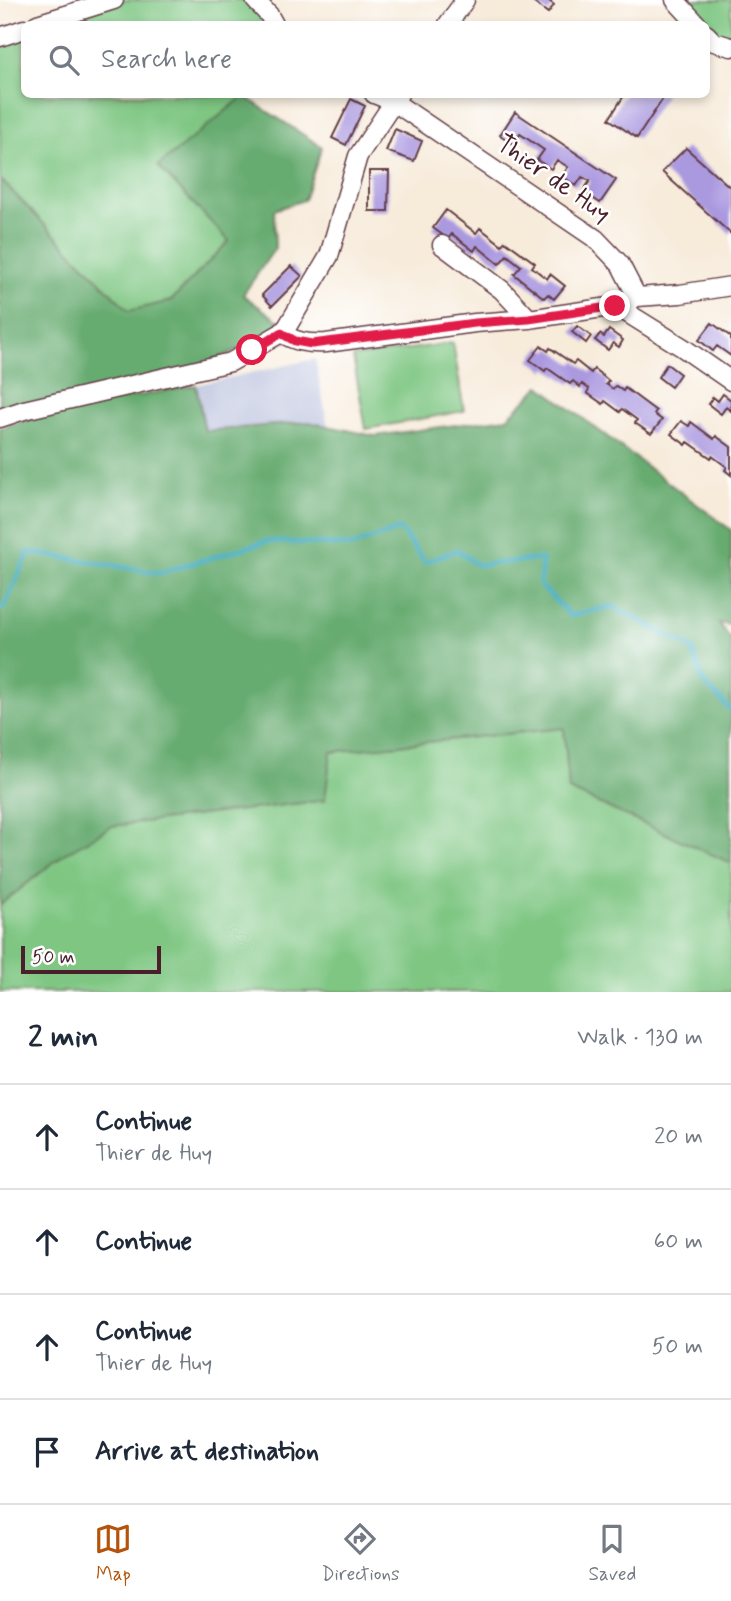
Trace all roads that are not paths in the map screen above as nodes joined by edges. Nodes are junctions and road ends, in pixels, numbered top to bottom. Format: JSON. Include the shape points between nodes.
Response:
{"nodes":[{"id":1,"x":114,"y":0,"type":"edge"},
{"id":2,"x":255,"y":0,"type":"edge"},
{"id":3,"x":465,"y":0,"type":"edge"},
{"id":4,"x":675,"y":0,"type":"edge"},
{"id":5,"x":47,"y":21,"type":"edge"},
{"id":6,"x":272,"y":21,"type":"edge"},
{"id":7,"x":450,"y":21,"type":"edge"},
{"id":8,"x":694,"y":21,"type":"edge"},
{"id":9,"x":21,"y":30,"type":"edge"},
{"id":10,"x":0,"y":37,"type":"edge"},
{"id":11,"x":710,"y":38,"type":"edge"},
{"id":12,"x":731,"y":47,"type":"edge"},
{"id":13,"x":396,"y":98,"type":"edge"},
{"id":14,"x":442,"y":245,"type":"dead end"},
{"id":15,"x":731,"y":286,"type":"edge"},
{"id":16,"x":636,"y":297,"type":"junction"},
{"id":17,"x":615,"y":306,"type":"junction"},
{"id":18,"x":529,"y":319,"type":"junction"},
{"id":19,"x":281,"y":333,"type":"junction"},
{"id":20,"x":731,"y":381,"type":"edge"},
{"id":21,"x":0,"y":418,"type":"edge"}],
"edges":[{"from":1,"to":5,"type":"street"},
{"from":2,"to":6,"type":"street"},
{"from":3,"to":7,"type":"street"},
{"from":4,"to":8,"type":"street"},
{"from":9,"to":10,"type":"street"},
{"from":11,"to":12,"type":"street"},
{"from":13,"to":16,"type":"street","name":"Thier de Huy","via":[[596,239],[620,264]]},
{"from":13,"to":19,"type":"street","via":[[358,156],[329,256]]},
{"from":14,"to":18,"type":"street","via":[[502,290]]},
{"from":15,"to":16,"type":"street"},
{"from":16,"to":17,"type":"street"},
{"from":17,"to":18,"type":"street"},
{"from":17,"to":20,"type":"street"},
{"from":18,"to":19,"type":"street","via":[[312,344]]},
{"from":19,"to":21,"type":"street","via":[[231,362]]}]}
